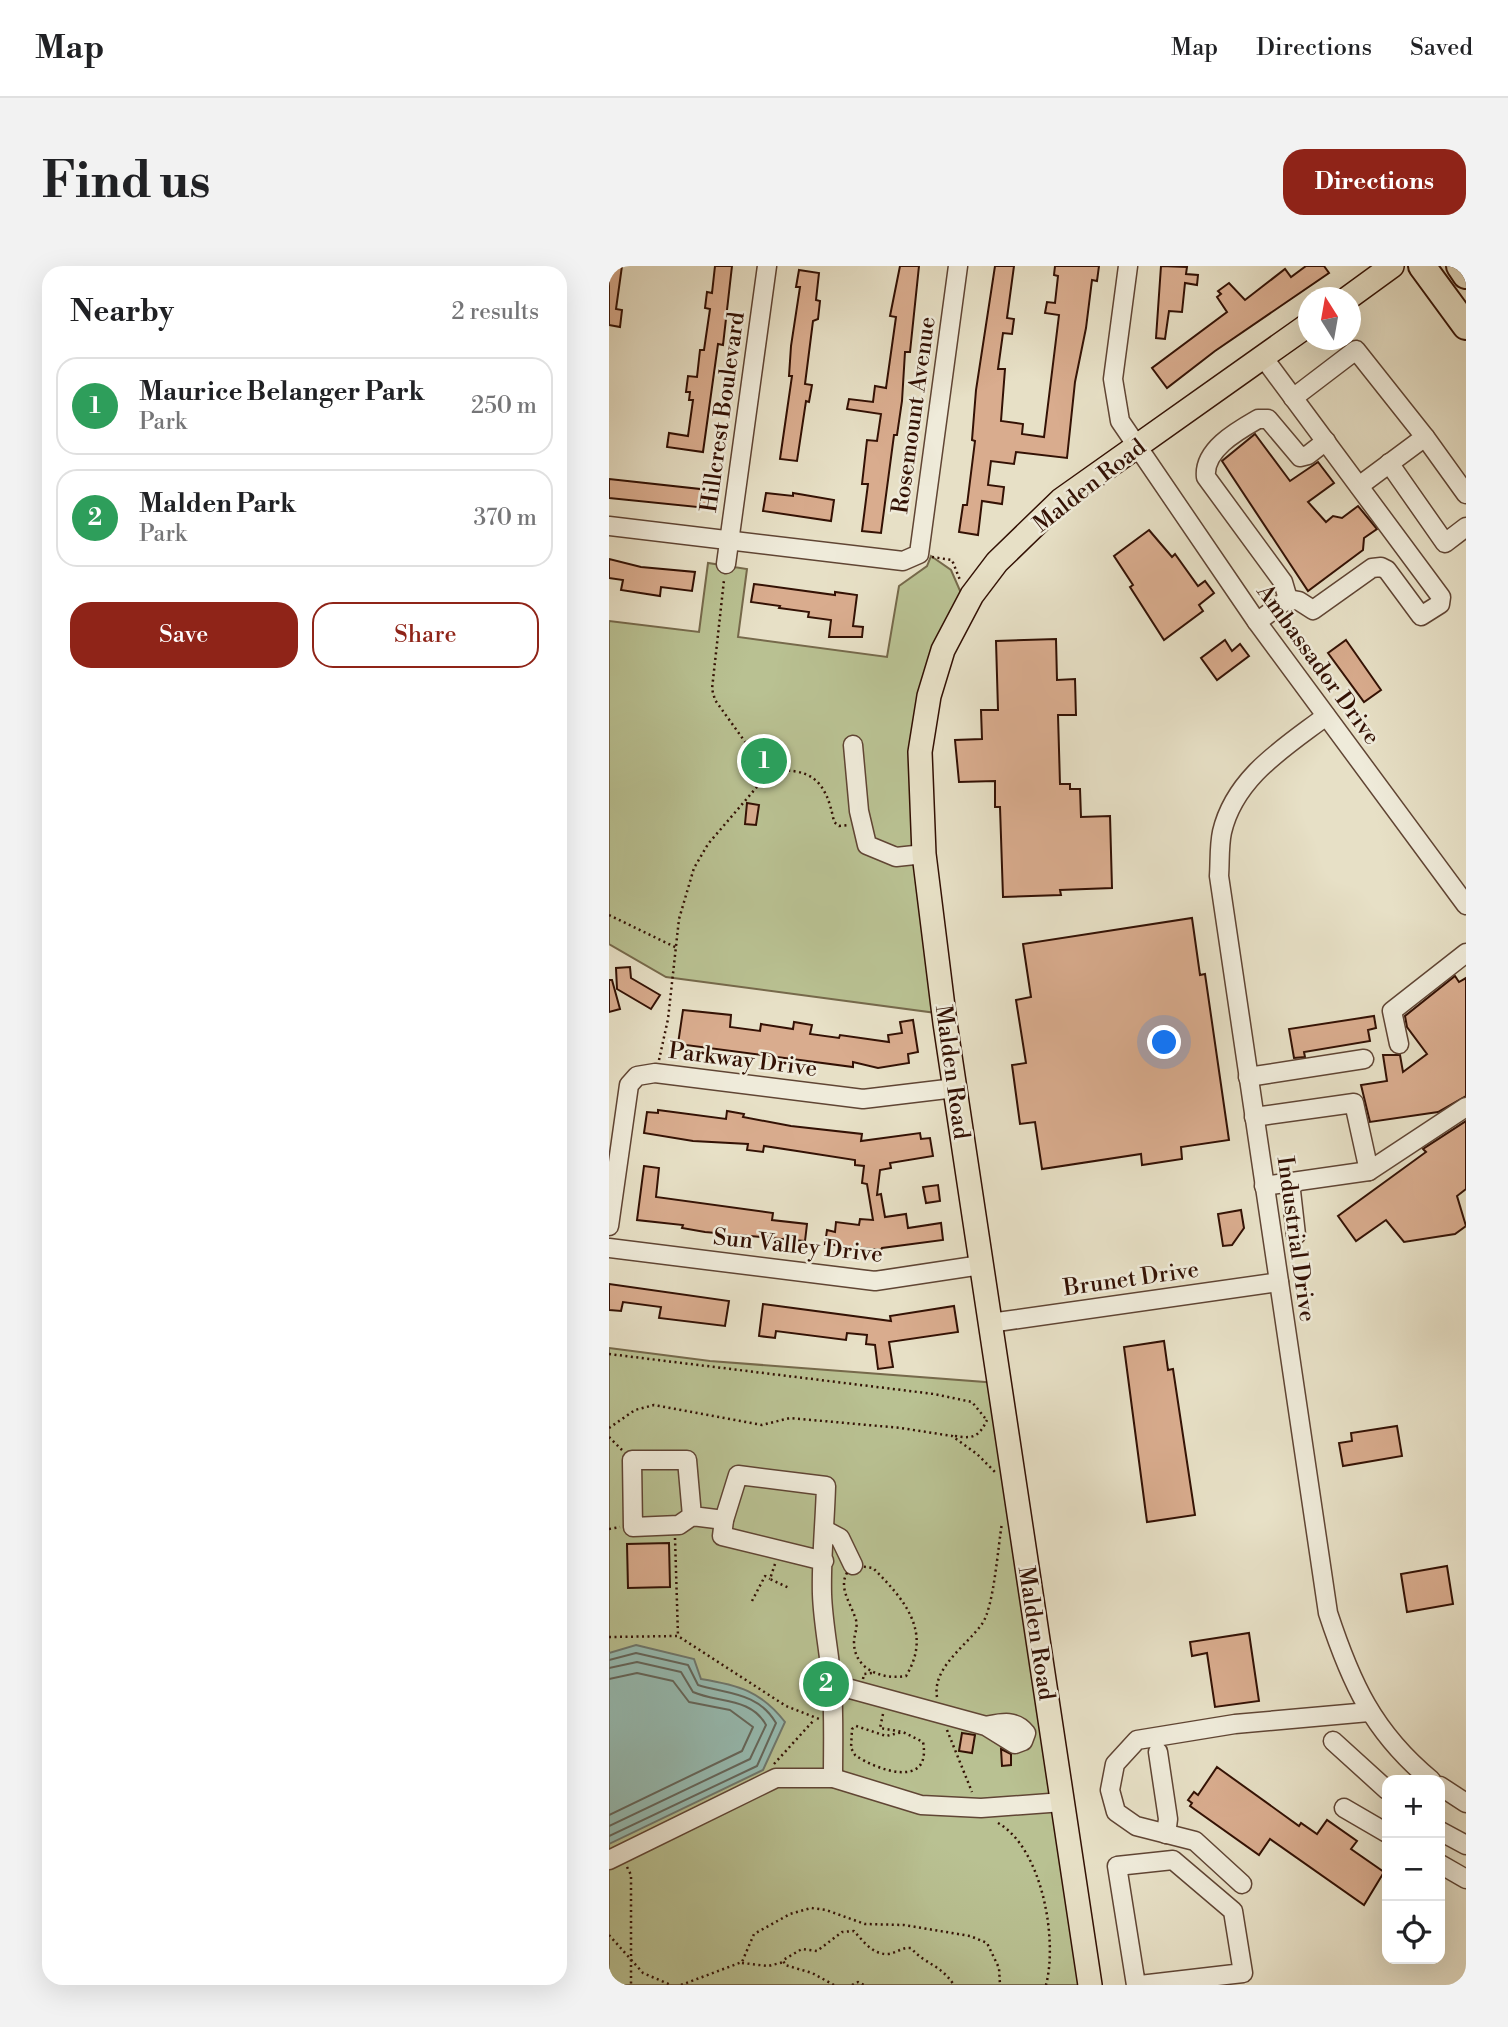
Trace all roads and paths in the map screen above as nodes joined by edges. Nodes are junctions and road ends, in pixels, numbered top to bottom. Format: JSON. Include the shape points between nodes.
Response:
{"nodes":[{"id":1,"x":767,"y":266,"type":"edge"},
{"id":2,"x":958,"y":266,"type":"edge"},
{"id":3,"x":1128,"y":266,"type":"edge"},
{"id":4,"x":1392,"y":266,"type":"edge"},
{"id":5,"x":1422,"y":266,"type":"edge"},
{"id":6,"x":1460,"y":266,"type":"edge"},
{"id":7,"x":1466,"y":275,"type":"edge"},
{"id":8,"x":1361,"y":289,"type":"edge"},
{"id":9,"x":1466,"y":326,"type":"edge"},
{"id":10,"x":1298,"y":332,"type":"edge"},
{"id":11,"x":1263,"y":357,"type":"junction"},
{"id":12,"x":1293,"y":398,"type":"junction"},
{"id":13,"x":1425,"y":437,"type":"junction"},
{"id":14,"x":1326,"y":441,"type":"junction"},
{"id":15,"x":1137,"y":447,"type":"junction"},
{"id":16,"x":1389,"y":464,"type":"junction"},
{"id":17,"x":1359,"y":485,"type":"junction"},
{"id":18,"x":1466,"y":494,"type":"edge"},
{"id":19,"x":609,"y":526,"type":"edge"},
{"id":20,"x":1466,"y":527,"type":"edge"},
{"id":21,"x":729,"y":541,"type":"junction"},
{"id":22,"x":911,"y":557,"type":"junction"},
{"id":23,"x":726,"y":565,"type":"joint"},
{"id":24,"x":972,"y":595,"type":"junction"},
{"id":25,"x":1288,"y":599,"type":"junction"},
{"id":26,"x":1257,"y":622,"type":"junction"},
{"id":27,"x":1326,"y":716,"type":"junction"},
{"id":28,"x":853,"y":745,"type":"dead end"},
{"id":29,"x":766,"y":771,"type":"junction"},
{"id":30,"x":861,"y":824,"type":"junction"},
{"id":31,"x":924,"y":854,"type":"junction"},
{"id":32,"x":1466,"y":905,"type":"edge"},
{"id":33,"x":609,"y":915,"type":"edge"},
{"id":34,"x":677,"y":948,"type":"junction"},
{"id":35,"x":1466,"y":953,"type":"edge"},
{"id":36,"x":1399,"y":1044,"type":"dead end"},
{"id":37,"x":1364,"y":1059,"type":"dead end"},
{"id":38,"x":655,"y":1073,"type":"junction"},
{"id":39,"x":1248,"y":1077,"type":"junction"},
{"id":40,"x":955,"y":1088,"type":"junction"},
{"id":41,"x":1466,"y":1107,"type":"edge"},
{"id":42,"x":1254,"y":1116,"type":"junction"},
{"id":43,"x":1369,"y":1171,"type":"junction"},
{"id":44,"x":1290,"y":1182,"type":"junction"},
{"id":45,"x":1265,"y":1185,"type":"junction"},
{"id":46,"x":609,"y":1226,"type":"edge"},
{"id":47,"x":1296,"y":1235,"type":"dead end"},
{"id":48,"x":609,"y":1248,"type":"edge"},
{"id":49,"x":981,"y":1265,"type":"junction"},
{"id":50,"x":1279,"y":1282,"type":"junction"},
{"id":51,"x":990,"y":1322,"type":"junction"},
{"id":52,"x":609,"y":1354,"type":"edge"},
{"id":53,"x":987,"y":1420,"type":"junction"},
{"id":54,"x":992,"y":1427,"type":"dead end"},
{"id":55,"x":609,"y":1428,"type":"edge"},
{"id":56,"x":952,"y":1436,"type":"junction"},
{"id":57,"x":609,"y":1437,"type":"edge"},
{"id":58,"x":632,"y":1460,"type":"junction"},
{"id":59,"x":999,"y":1469,"type":"dead end"},
{"id":60,"x":1003,"y":1514,"type":"dead end"},
{"id":61,"x":692,"y":1517,"type":"junction"},
{"id":62,"x":724,"y":1520,"type":"junction"},
{"id":63,"x":674,"y":1525,"type":"junction"},
{"id":64,"x":825,"y":1530,"type":"junction"},
{"id":65,"x":780,"y":1551,"type":"junction"},
{"id":66,"x":824,"y":1562,"type":"junction"},
{"id":67,"x":853,"y":1565,"type":"junction"},
{"id":68,"x":770,"y":1579,"type":"junction"},
{"id":69,"x":789,"y":1588,"type":"dead end"},
{"id":70,"x":752,"y":1601,"type":"dead end"},
{"id":71,"x":678,"y":1636,"type":"junction"},
{"id":72,"x":609,"y":1637,"type":"edge"},
{"id":73,"x":832,"y":1684,"type":"junction"},
{"id":74,"x":886,"y":1700,"type":"junction"},
{"id":75,"x":1369,"y":1712,"type":"junction"},
{"id":76,"x":942,"y":1715,"type":"junction"},
{"id":77,"x":833,"y":1717,"type":"junction"},
{"id":78,"x":814,"y":1720,"type":"junction"},
{"id":79,"x":986,"y":1727,"type":"dead end"},
{"id":80,"x":902,"y":1732,"type":"junction"},
{"id":81,"x":1333,"y":1741,"type":"dead end"},
{"id":82,"x":1159,"y":1752,"type":"dead end"},
{"id":83,"x":1425,"y":1775,"type":"edge"},
{"id":84,"x":833,"y":1778,"type":"junction"},
{"id":85,"x":766,"y":1783,"type":"junction"},
{"id":86,"x":1382,"y":1785,"type":"edge"},
{"id":87,"x":1445,"y":1789,"type":"edge"},
{"id":88,"x":1063,"y":1802,"type":"junction"},
{"id":89,"x":1466,"y":1803,"type":"edge"},
{"id":90,"x":981,"y":1808,"type":"junction"},
{"id":91,"x":1344,"y":1808,"type":"dead end"},
{"id":92,"x":1382,"y":1830,"type":"edge"},
{"id":93,"x":1166,"y":1834,"type":"junction"},
{"id":94,"x":1445,"y":1834,"type":"edge"},
{"id":95,"x":1466,"y":1845,"type":"edge"},
{"id":96,"x":615,"y":1857,"type":"edge"},
{"id":97,"x":1445,"y":1867,"type":"edge"},
{"id":98,"x":1466,"y":1879,"type":"edge"},
{"id":99,"x":1242,"y":1884,"type":"dead end"},
{"id":100,"x":609,"y":1936,"type":"edge"},
{"id":101,"x":632,"y":1960,"type":"junction"},
{"id":102,"x":742,"y":1962,"type":"junction"},
{"id":103,"x":784,"y":1962,"type":"junction"},
{"id":104,"x":631,"y":1985,"type":"edge"},
{"id":105,"x":671,"y":1985,"type":"edge"},
{"id":106,"x":681,"y":1985,"type":"edge"},
{"id":107,"x":834,"y":1985,"type":"edge"},
{"id":108,"x":852,"y":1985,"type":"edge"},
{"id":109,"x":864,"y":1985,"type":"edge"},
{"id":110,"x":954,"y":1985,"type":"edge"},
{"id":111,"x":1000,"y":1985,"type":"edge"},
{"id":112,"x":1046,"y":1985,"type":"edge"},
{"id":113,"x":1090,"y":1985,"type":"edge"},
{"id":114,"x":1138,"y":1985,"type":"edge"}],
"edges":[{"from":1,"to":21,"type":"street","name":"Hillcrest Boulevard"},
{"from":2,"to":22,"type":"street","name":"Rosemount Avenue"},
{"from":3,"to":15,"type":"street","name":"Ambassador Drive","via":[[1113,379],[1120,421]]},
{"from":4,"to":8,"type":"main road"},
{"from":5,"to":9,"type":"highway"},
{"from":6,"to":7,"type":"highway"},
{"from":10,"to":11,"type":"main road","name":"Malden Road"},
{"from":11,"to":12,"type":"street"},
{"from":11,"to":15,"type":"main road","name":"Malden Road"},
{"from":12,"to":13,"type":"street","via":[[1356,350]]},
{"from":12,"to":14,"type":"street"},
{"from":13,"to":16,"type":"street"},
{"from":13,"to":18,"type":"street"},
{"from":14,"to":17,"type":"street"},
{"from":14,"to":25,"type":"street","via":[[1300,457],[1268,419],[1258,419],[1210,454],[1205,465],[1206,477],[1283,582]]},
{"from":15,"to":24,"type":"main road","name":"Malden Road","via":[[1061,500],[997,562]]},
{"from":15,"to":26,"type":"street","name":"Ambassador Drive"},
{"from":16,"to":17,"type":"street"},
{"from":16,"to":20,"type":"street","via":[[1445,543]]},
{"from":17,"to":25,"type":"street","via":[[1439,592],[1440,604],[1421,615],[1381,567],[1372,568],[1313,610]]},
{"from":19,"to":21,"type":"street"},
{"from":21,"to":22,"type":"street"},
{"from":21,"to":23,"type":"street","name":"Hillcrest Boulevard"},
{"from":22,"to":24,"type":"path","via":[[952,561]]},
{"from":23,"to":29,"type":"path","via":[[712,689],[715,700]]},
{"from":24,"to":31,"type":"main road","name":"Malden Road","via":[[943,650],[929,696],[920,752]]},
{"from":25,"to":26,"type":"street"},
{"from":26,"to":27,"type":"street","name":"Ambassador Drive"},
{"from":27,"to":32,"type":"street","name":"Ambassador Drive"},
{"from":27,"to":39,"type":"street","name":"Industrial Drive","via":[[1263,764],[1243,788],[1222,833],[1219,876]]},
{"from":28,"to":30,"type":"street"},
{"from":29,"to":30,"type":"path","via":[[794,771],[815,779],[827,791],[834,822],[839,826]]},
{"from":29,"to":34,"type":"path","via":[[694,868],[679,919]]},
{"from":30,"to":31,"type":"street","via":[[867,845],[878,851],[896,857]]},
{"from":31,"to":40,"type":"main road","name":"Malden Road"},
{"from":33,"to":34,"type":"path"},
{"from":34,"to":38,"type":"path"},
{"from":35,"to":36,"type":"street","via":[[1392,1011]]},
{"from":37,"to":39,"type":"street"},
{"from":38,"to":40,"type":"street","name":"Parkway Drive","via":[[863,1099]]},
{"from":38,"to":46,"type":"street","name":"Parkway Drive","via":[[637,1076],[629,1086]]},
{"from":39,"to":42,"type":"street","name":"Industrial Drive"},
{"from":40,"to":49,"type":"main road","name":"Malden Road"},
{"from":41,"to":43,"type":"street"},
{"from":42,"to":43,"type":"street","via":[[1354,1103]]},
{"from":42,"to":45,"type":"street","name":"Industrial Drive"},
{"from":43,"to":44,"type":"street"},
{"from":44,"to":45,"type":"street"},
{"from":44,"to":47,"type":"street"},
{"from":45,"to":50,"type":"street","name":"Industrial Drive"},
{"from":48,"to":49,"type":"street","name":"Sun Valley Drive","via":[[875,1281]]},
{"from":49,"to":51,"type":"main road","name":"Malden Road"},
{"from":50,"to":51,"type":"street","name":"Brunet Drive"},
{"from":50,"to":75,"type":"street","name":"Industrial Drive","via":[[1328,1613]]},
{"from":51,"to":88,"type":"main road","name":"Malden Road"},
{"from":52,"to":53,"type":"path","via":[[934,1394],[972,1402]]},
{"from":53,"to":54,"type":"path"},
{"from":53,"to":56,"type":"path","via":[[981,1433],[971,1438]]},
{"from":55,"to":56,"type":"path","via":[[635,1410],[655,1405],[762,1425],[790,1418]]},
{"from":56,"to":59,"type":"path","via":[[1000,1478]]},
{"from":57,"to":58,"type":"path"},
{"from":58,"to":61,"type":"street","via":[[687,1460]]},
{"from":58,"to":63,"type":"street","via":[[633,1527]]},
{"from":60,"to":76,"type":"path","via":[[989,1609],[983,1623],[939,1675],[936,1690]]},
{"from":61,"to":62,"type":"street"},
{"from":61,"to":63,"type":"street"},
{"from":62,"to":64,"type":"street","via":[[738,1475],[826,1486]]},
{"from":62,"to":65,"type":"street","via":[[722,1536]]},
{"from":63,"to":71,"type":"path"},
{"from":64,"to":66,"type":"street"},
{"from":64,"to":67,"type":"street","via":[[840,1538]]},
{"from":65,"to":66,"type":"street"},
{"from":65,"to":68,"type":"path"},
{"from":66,"to":73,"type":"street"},
{"from":67,"to":67,"type":"path","via":[[873,1568],[916,1622],[919,1638],[906,1676],[873,1674],[863,1665],[853,1644],[856,1621],[844,1596],[843,1584]]},
{"from":68,"to":69,"type":"path"},
{"from":68,"to":70,"type":"path","via":[[765,1576]]},
{"from":71,"to":72,"type":"path"},
{"from":71,"to":78,"type":"path"},
{"from":73,"to":74,"type":"street"},
{"from":73,"to":77,"type":"street"},
{"from":74,"to":76,"type":"street"},
{"from":74,"to":80,"type":"path","via":[[880,1728]]},
{"from":75,"to":83,"type":"street","name":"Industrial Drive","via":[[1399,1754]]},
{"from":75,"to":93,"type":"street","via":[[1235,1724],[1137,1740],[1115,1764],[1110,1790],[1116,1812],[1136,1826]]},
{"from":76,"to":79,"type":"street"},
{"from":76,"to":90,"type":"path"},
{"from":77,"to":78,"type":"path"},
{"from":77,"to":84,"type":"street"},
{"from":78,"to":85,"type":"path","via":[[769,1770]]},
{"from":80,"to":80,"type":"path","via":[[923,1742],[925,1752],[921,1764],[909,1772],[872,1768],[851,1748],[856,1726],[886,1736]]},
{"from":81,"to":86,"type":"street"},
{"from":82,"to":93,"type":"street"},
{"from":84,"to":85,"type":"street","via":[[776,1778]]},
{"from":84,"to":90,"type":"street","via":[[921,1805]]},
{"from":85,"to":96,"type":"street"},
{"from":87,"to":89,"type":"street"},
{"from":88,"to":90,"type":"street"},
{"from":88,"to":113,"type":"main road","name":"Malden Road"},
{"from":90,"to":112,"type":"path","via":[[1005,1827],[1033,1862],[1049,1943],[1051,1966]]},
{"from":91,"to":92,"type":"street"},
{"from":93,"to":99,"type":"street","via":[[1195,1841]]},
{"from":94,"to":95,"type":"street"},
{"from":96,"to":101,"type":"path","via":[[631,1875]]},
{"from":97,"to":98,"type":"street"},
{"from":100,"to":101,"type":"path"},
{"from":101,"to":104,"type":"path"},
{"from":101,"to":105,"type":"path","via":[[643,1973]]},
{"from":102,"to":103,"type":"path","via":[[768,1966]]},
{"from":102,"to":106,"type":"path"},
{"from":102,"to":111,"type":"path","via":[[754,1934],[811,1908],[865,1924],[904,1925],[987,1943],[999,1968]]},
{"from":103,"to":107,"type":"path"},
{"from":103,"to":110,"type":"path","via":[[802,1949],[817,1951],[842,1933],[854,1931],[875,1951],[890,1954],[911,1948],[923,1961],[936,1963]]},
{"from":108,"to":109,"type":"path"},
{"from":114,"to":114,"type":"street","via":[[1243,1973],[1233,1911],[1173,1860],[1117,1866]]}]}
